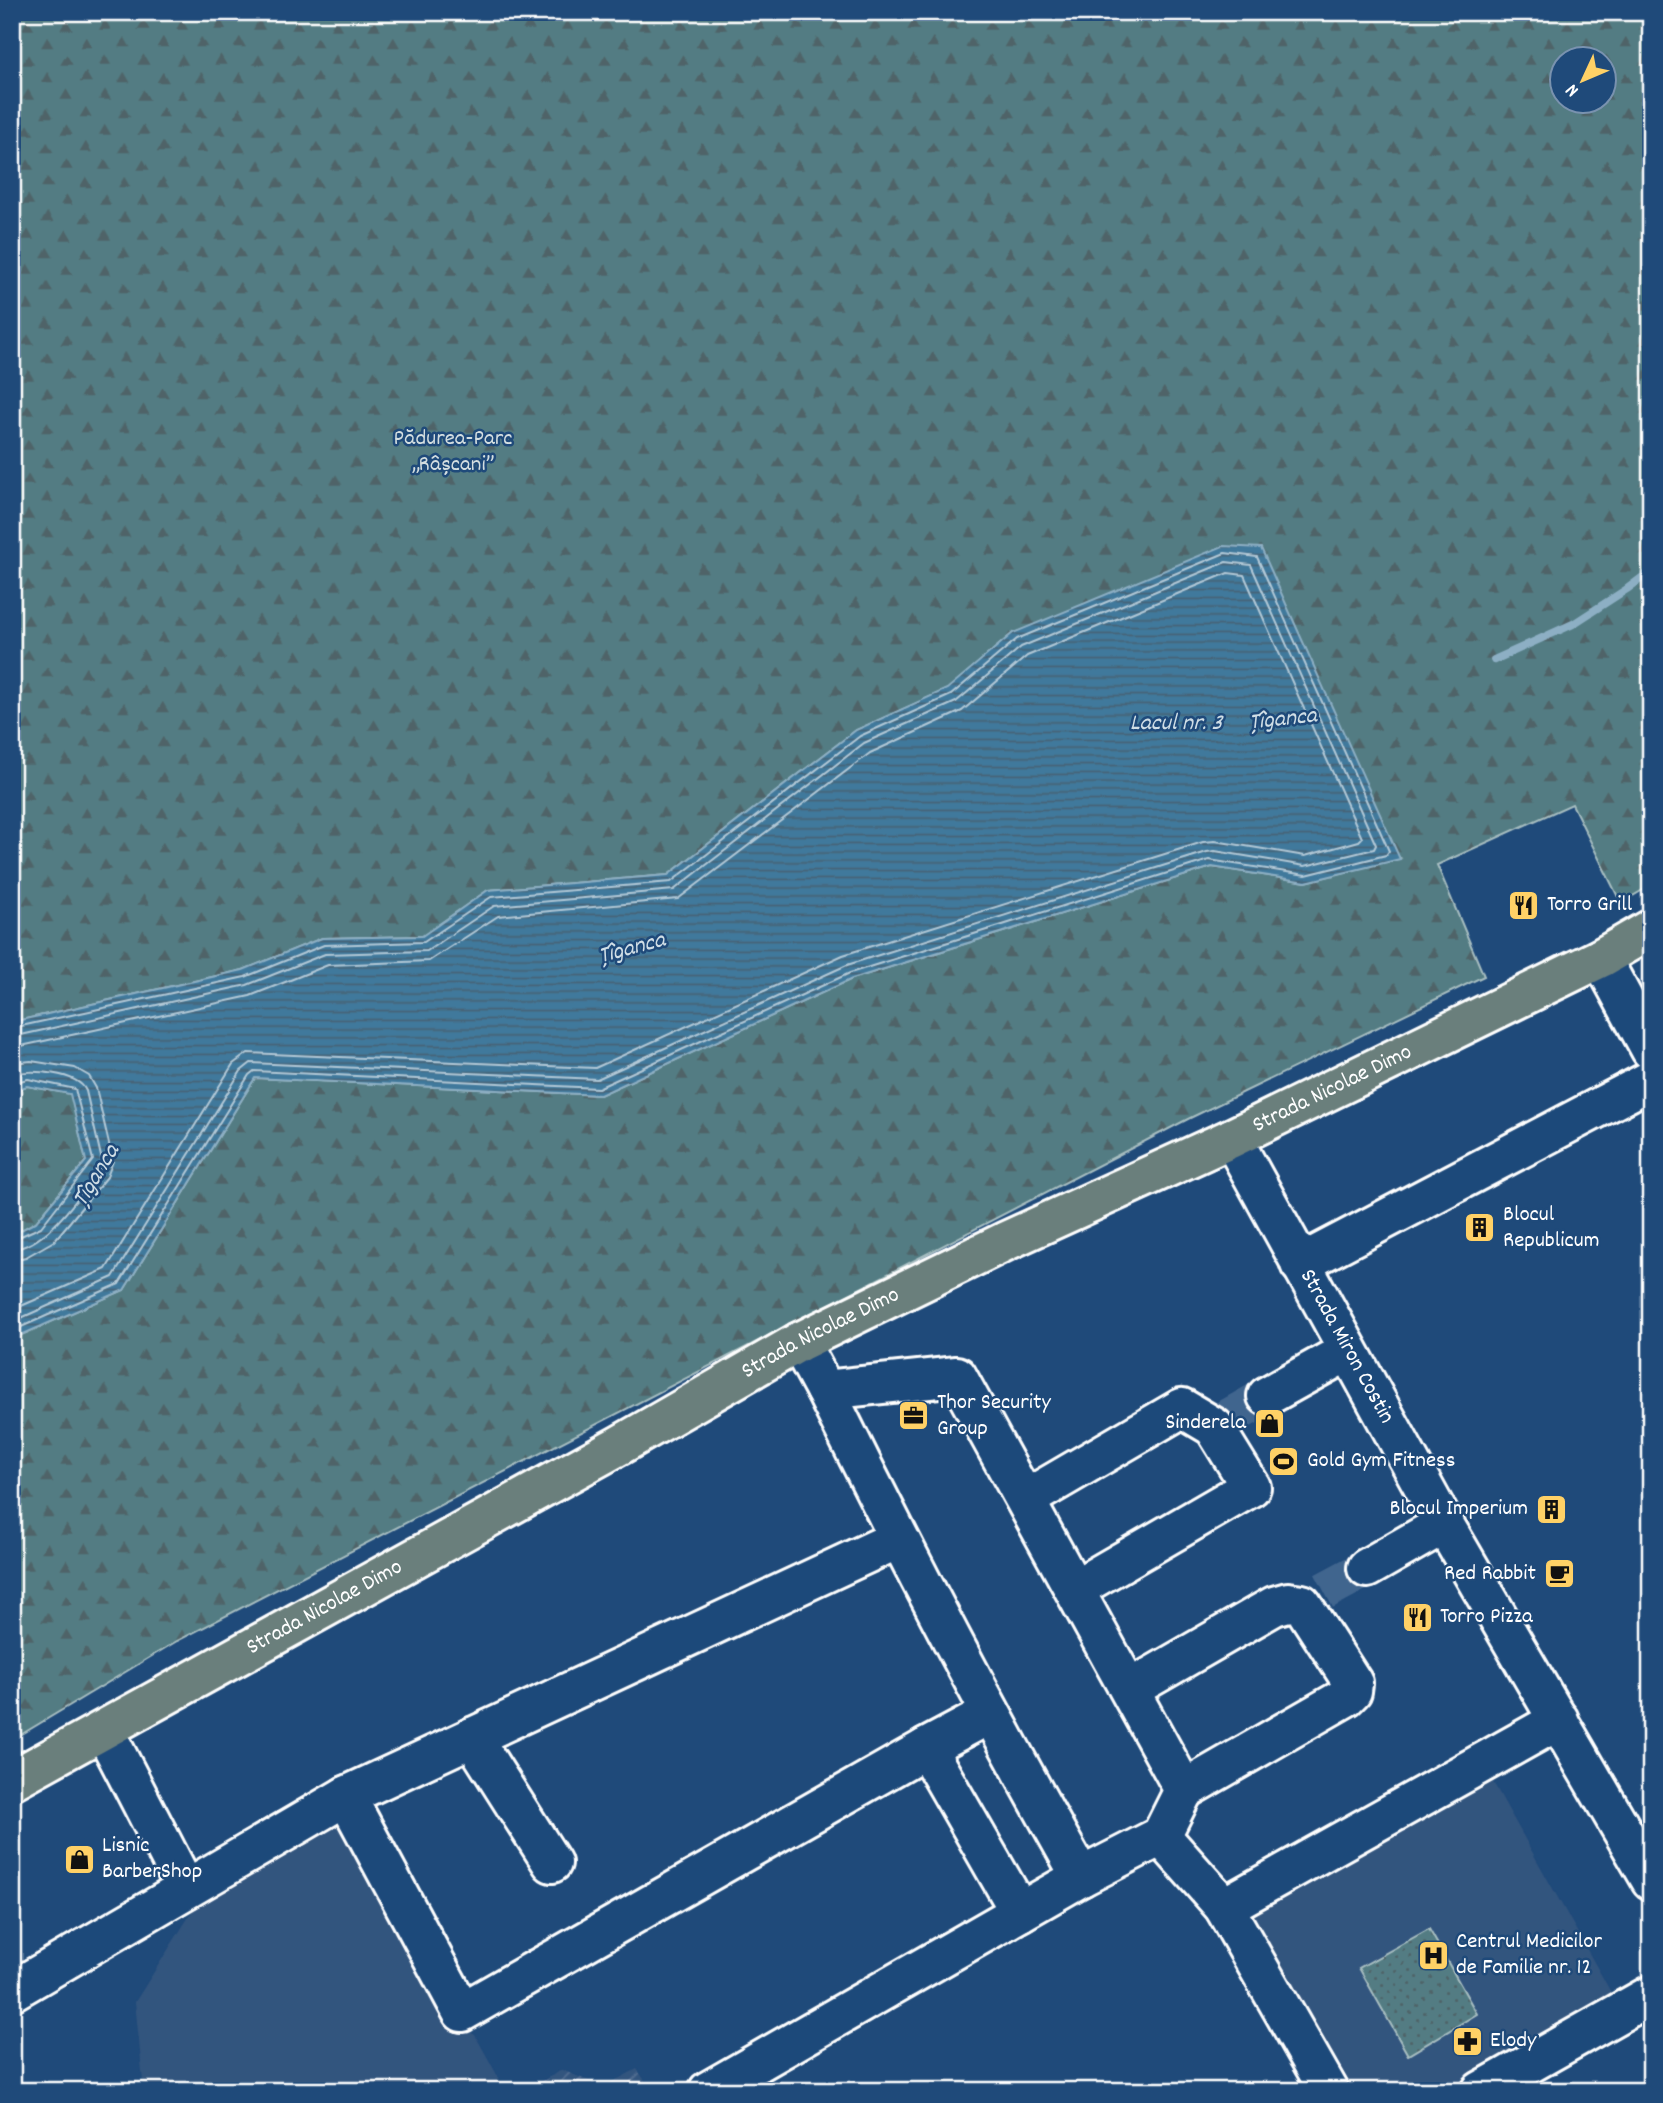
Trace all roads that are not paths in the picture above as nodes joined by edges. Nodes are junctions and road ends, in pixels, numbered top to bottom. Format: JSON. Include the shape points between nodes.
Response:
{"nodes":[{"id":1,"x":1651,"y":929,"type":"edge"},
{"id":2,"x":1601,"y":958,"type":"junction"},
{"id":3,"x":1651,"y":1050,"type":"edge"},
{"id":4,"x":1651,"y":1080,"type":"edge"},
{"id":5,"x":1232,"y":1138,"type":"junction"},
{"id":6,"x":1300,"y":1264,"type":"junction"},
{"id":7,"x":799,"y":1342,"type":"junction"},
{"id":8,"x":1348,"y":1351,"type":"junction"},
{"id":9,"x":825,"y":1390,"type":"junction"},
{"id":10,"x":1267,"y":1396,"type":"tunnel mouth"},
{"id":11,"x":1026,"y":1499,"type":"junction"},
{"id":12,"x":1444,"y":1524,"type":"junction"},
{"id":13,"x":898,"y":1539,"type":"junction"},
{"id":14,"x":1367,"y":1568,"type":"tunnel mouth"},
{"id":15,"x":1075,"y":1588,"type":"junction"},
{"id":16,"x":1130,"y":1689,"type":"junction"},
{"id":17,"x":990,"y":1714,"type":"junction"},
{"id":18,"x":1559,"y":1720,"type":"junction"},
{"id":19,"x":104,"y":1730,"type":"junction"},
{"id":20,"x":472,"y":1737,"type":"junction"},
{"id":21,"x":926,"y":1748,"type":"junction"},
{"id":22,"x":12,"y":1780,"type":"edge"},
{"id":23,"x":1184,"y":1790,"type":"junction"},
{"id":24,"x":346,"y":1796,"type":"junction"},
{"id":25,"x":1161,"y":1836,"type":"junction"},
{"id":26,"x":552,"y":1863,"type":"dead end"},
{"id":27,"x":1081,"y":1877,"type":"junction"},
{"id":28,"x":1651,"y":1880,"type":"edge"},
{"id":29,"x":186,"y":1889,"type":"junction"},
{"id":30,"x":1224,"y":1907,"type":"junction"},
{"id":31,"x":1020,"y":1912,"type":"junction"},
{"id":32,"x":12,"y":1991,"type":"edge"},
{"id":33,"x":1651,"y":1995,"type":"edge"},
{"id":34,"x":708,"y":2091,"type":"edge"},
{"id":35,"x":1329,"y":2091,"type":"edge"},
{"id":36,"x":1481,"y":2091,"type":"edge"}],
"edges":[{"from":1,"to":2,"type":"main road","name":"Strada Nicolae Dimo"},
{"from":2,"to":3,"type":"street"},
{"from":2,"to":5,"type":"main road","name":"Strada Nicolae Dimo"},
{"from":4,"to":6,"type":"street"},
{"from":5,"to":6,"type":"street","name":"Strada Miron Costin"},
{"from":5,"to":7,"type":"main road","name":"Strada Nicolae Dimo"},
{"from":6,"to":8,"type":"street","name":"Strada Miron Costin"},
{"from":7,"to":9,"type":"street"},
{"from":7,"to":19,"type":"main road","name":"Strada Nicolae Dimo"},
{"from":8,"to":10,"type":"street"},
{"from":8,"to":12,"type":"street","name":"Strada Miron Costin"},
{"from":9,"to":11,"type":"street","via":[[957,1376]]},
{"from":9,"to":13,"type":"street"},
{"from":11,"to":15,"type":"street"},
{"from":11,"to":15,"type":"street","via":[[1181,1408],[1220,1423],[1251,1487]]},
{"from":12,"to":14,"type":"street"},
{"from":12,"to":18,"type":"street","name":"Strada Miron Costin"},
{"from":13,"to":17,"type":"street"},
{"from":13,"to":20,"type":"street"},
{"from":15,"to":16,"type":"street"},
{"from":16,"to":23,"type":"street"},
{"from":16,"to":23,"type":"street","via":[[1274,1606],[1313,1597],[1353,1683],[1352,1691]]},
{"from":17,"to":21,"type":"street"},
{"from":17,"to":27,"type":"street"},
{"from":18,"to":28,"type":"street","name":"Strada Miron Costin"},
{"from":18,"to":30,"type":"street"},
{"from":19,"to":22,"type":"main road","name":"Strada Nicolae Dimo"},
{"from":19,"to":29,"type":"street"},
{"from":20,"to":24,"type":"street"},
{"from":20,"to":26,"type":"street"},
{"from":21,"to":24,"type":"street","via":[[462,2012]]},
{"from":21,"to":31,"type":"street"},
{"from":23,"to":25,"type":"street"},
{"from":24,"to":29,"type":"street"},
{"from":25,"to":27,"type":"street"},
{"from":25,"to":30,"type":"street"},
{"from":27,"to":31,"type":"street"},
{"from":29,"to":32,"type":"street"},
{"from":30,"to":35,"type":"street"},
{"from":31,"to":34,"type":"street"},
{"from":33,"to":36,"type":"street"}]}
